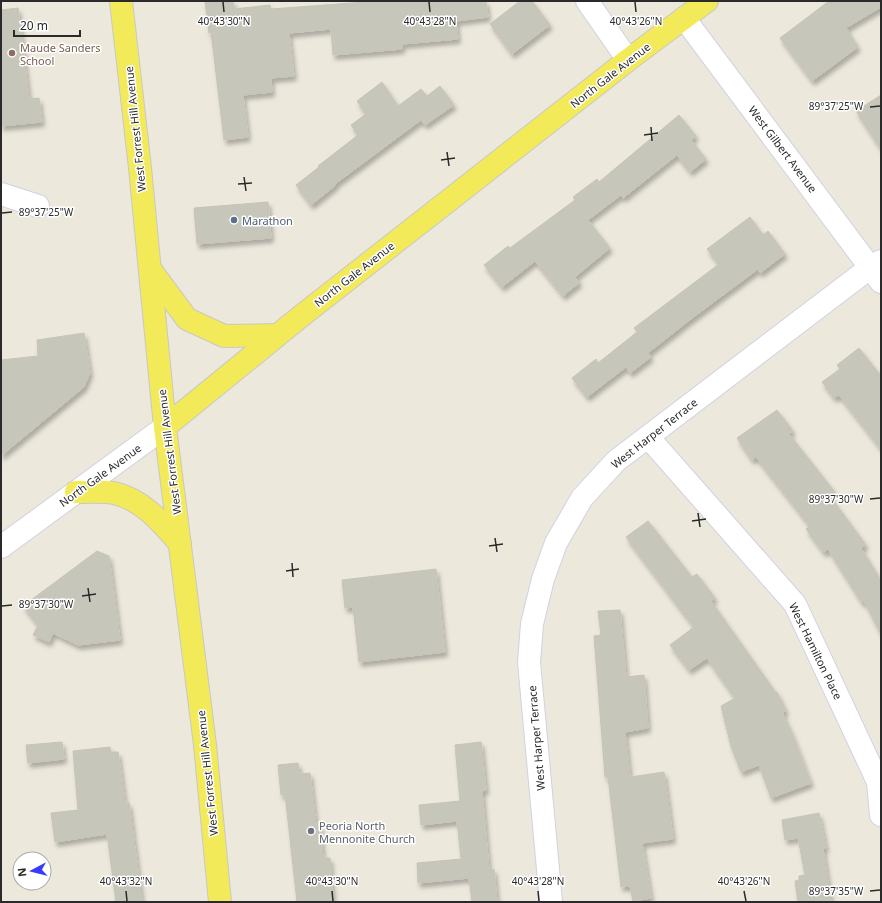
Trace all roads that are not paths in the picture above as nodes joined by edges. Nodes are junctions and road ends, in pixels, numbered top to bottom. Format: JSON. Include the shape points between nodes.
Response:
{"nodes":[{"id":1,"x":121,"y":1,"type":"edge"},
{"id":2,"x":587,"y":1,"type":"edge"},
{"id":3,"x":707,"y":1,"type":"edge"},
{"id":4,"x":684,"y":18,"type":"junction"},
{"id":5,"x":628,"y":60,"type":"junction"},
{"id":6,"x":1,"y":194,"type":"edge"},
{"id":7,"x":38,"y":206,"type":"dead end"},
{"id":8,"x":150,"y":269,"type":"junction"},
{"id":9,"x":878,"y":270,"type":"edge"},
{"id":10,"x":277,"y":335,"type":"junction"},
{"id":11,"x":165,"y":427,"type":"junction"},
{"id":12,"x":648,"y":437,"type":"junction"},
{"id":13,"x":76,"y":492,"type":"junction"},
{"id":14,"x":180,"y":544,"type":"junction"},
{"id":15,"x":1,"y":546,"type":"edge"},
{"id":16,"x":881,"y":815,"type":"edge"},
{"id":17,"x":220,"y":902,"type":"edge"},
{"id":18,"x":551,"y":902,"type":"edge"}],
"edges":[{"from":1,"to":8,"type":"main road","name":"West Forrest Hill Avenue"},
{"from":2,"to":5,"type":"street"},
{"from":3,"to":4,"type":"main road","name":"North Gale Avenue"},
{"from":4,"to":5,"type":"main road","name":"North Gale Avenue"},
{"from":4,"to":9,"type":"street","name":"West Gilbert Avenue"},
{"from":5,"to":10,"type":"main road","name":"North Gale Avenue"},
{"from":6,"to":7,"type":"street"},
{"from":8,"to":10,"type":"main road","via":[[187,319],[224,336]]},
{"from":8,"to":11,"type":"main road","name":"West Forrest Hill Avenue"},
{"from":9,"to":12,"type":"street","name":"West Harper Terrace"},
{"from":10,"to":11,"type":"main road","name":"North Gale Avenue"},
{"from":11,"to":13,"type":"street","name":"North Gale Avenue"},
{"from":11,"to":14,"type":"main road","name":"West Forrest Hill Avenue"},
{"from":12,"to":16,"type":"street","name":"West Hamilton Place","via":[[795,604],[878,782]]},
{"from":12,"to":18,"type":"street","name":"West Harper Terrace","via":[[616,461],[582,498],[556,543],[543,579],[532,624],[529,662]]},
{"from":13,"to":14,"type":"main road","via":[[114,493],[137,503],[158,518]]},
{"from":13,"to":15,"type":"street","name":"North Gale Avenue"},
{"from":14,"to":17,"type":"main road","name":"West Forrest Hill Avenue","via":[[205,745]]}]}
